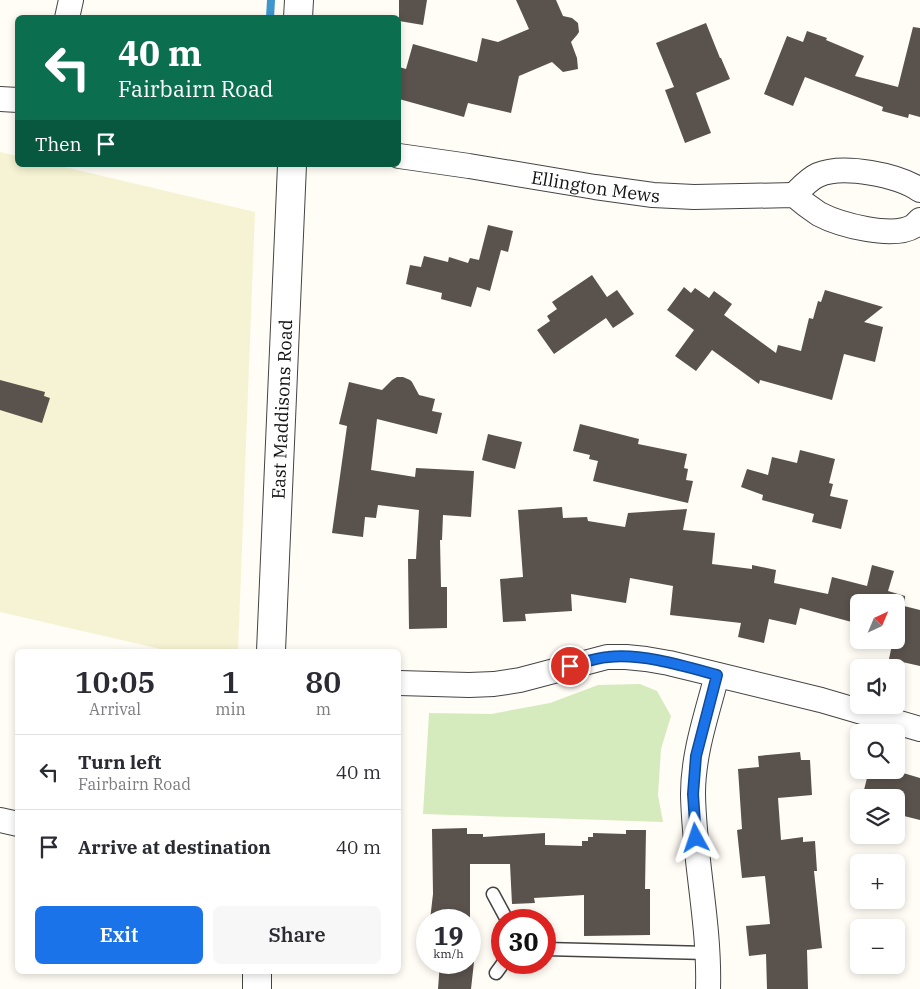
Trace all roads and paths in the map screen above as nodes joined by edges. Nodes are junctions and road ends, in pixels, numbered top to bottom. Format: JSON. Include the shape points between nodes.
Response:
{"nodes":[{"id":1,"x":71,"y":0,"type":"edge"},
{"id":2,"x":299,"y":0,"type":"edge"},
{"id":3,"x":68,"y":15,"type":"edge"},
{"id":4,"x":298,"y":15,"type":"edge"},
{"id":5,"x":0,"y":99,"type":"edge"},
{"id":6,"x":15,"y":100,"type":"edge"},
{"id":7,"x":401,"y":156,"type":"edge"},
{"id":8,"x":292,"y":167,"type":"edge"},
{"id":9,"x":920,"y":190,"type":"edge"},
{"id":10,"x":794,"y":195,"type":"junction"},
{"id":11,"x":920,"y":220,"type":"edge"},
{"id":12,"x":271,"y":649,"type":"edge"},
{"id":13,"x":717,"y":675,"type":"junction"},
{"id":14,"x":401,"y":683,"type":"edge"},
{"id":15,"x":920,"y":729,"type":"edge"},
{"id":16,"x":0,"y":820,"type":"edge"},
{"id":17,"x":15,"y":823,"type":"edge"},
{"id":18,"x":493,"y":894,"type":"dead end"},
{"id":19,"x":501,"y":909,"type":"edge"},
{"id":20,"x":556,"y":949,"type":"edge"},
{"id":21,"x":707,"y":953,"type":"junction"},
{"id":22,"x":257,"y":974,"type":"edge"},
{"id":23,"x":256,"y":989,"type":"edge"},
{"id":24,"x":708,"y":989,"type":"edge"}],
"edges":[{"from":1,"to":3,"type":"street"},
{"from":2,"to":4,"type":"street"},
{"from":5,"to":6,"type":"street"},
{"from":7,"to":10,"type":"street","name":"Ellington Mews","via":[[653,195]]},
{"from":8,"to":12,"type":"street","name":"East Maddisons Road"},
{"from":9,"to":10,"type":"street","via":[[873,173],[830,172],[818,175]]},
{"from":10,"to":11,"type":"street","via":[[820,214],[864,229],[899,230],[913,227]]},
{"from":13,"to":14,"type":"street","via":[[626,656],[608,657],[543,675],[494,684]]},
{"from":13,"to":15,"type":"street","via":[[821,700]]},
{"from":13,"to":21,"type":"street","via":[[696,756],[693,794]]},
{"from":16,"to":17,"type":"street"},
{"from":18,"to":19,"type":"lane"},
{"from":20,"to":21,"type":"lane"},
{"from":21,"to":24,"type":"street"},
{"from":22,"to":23,"type":"street"}]}
